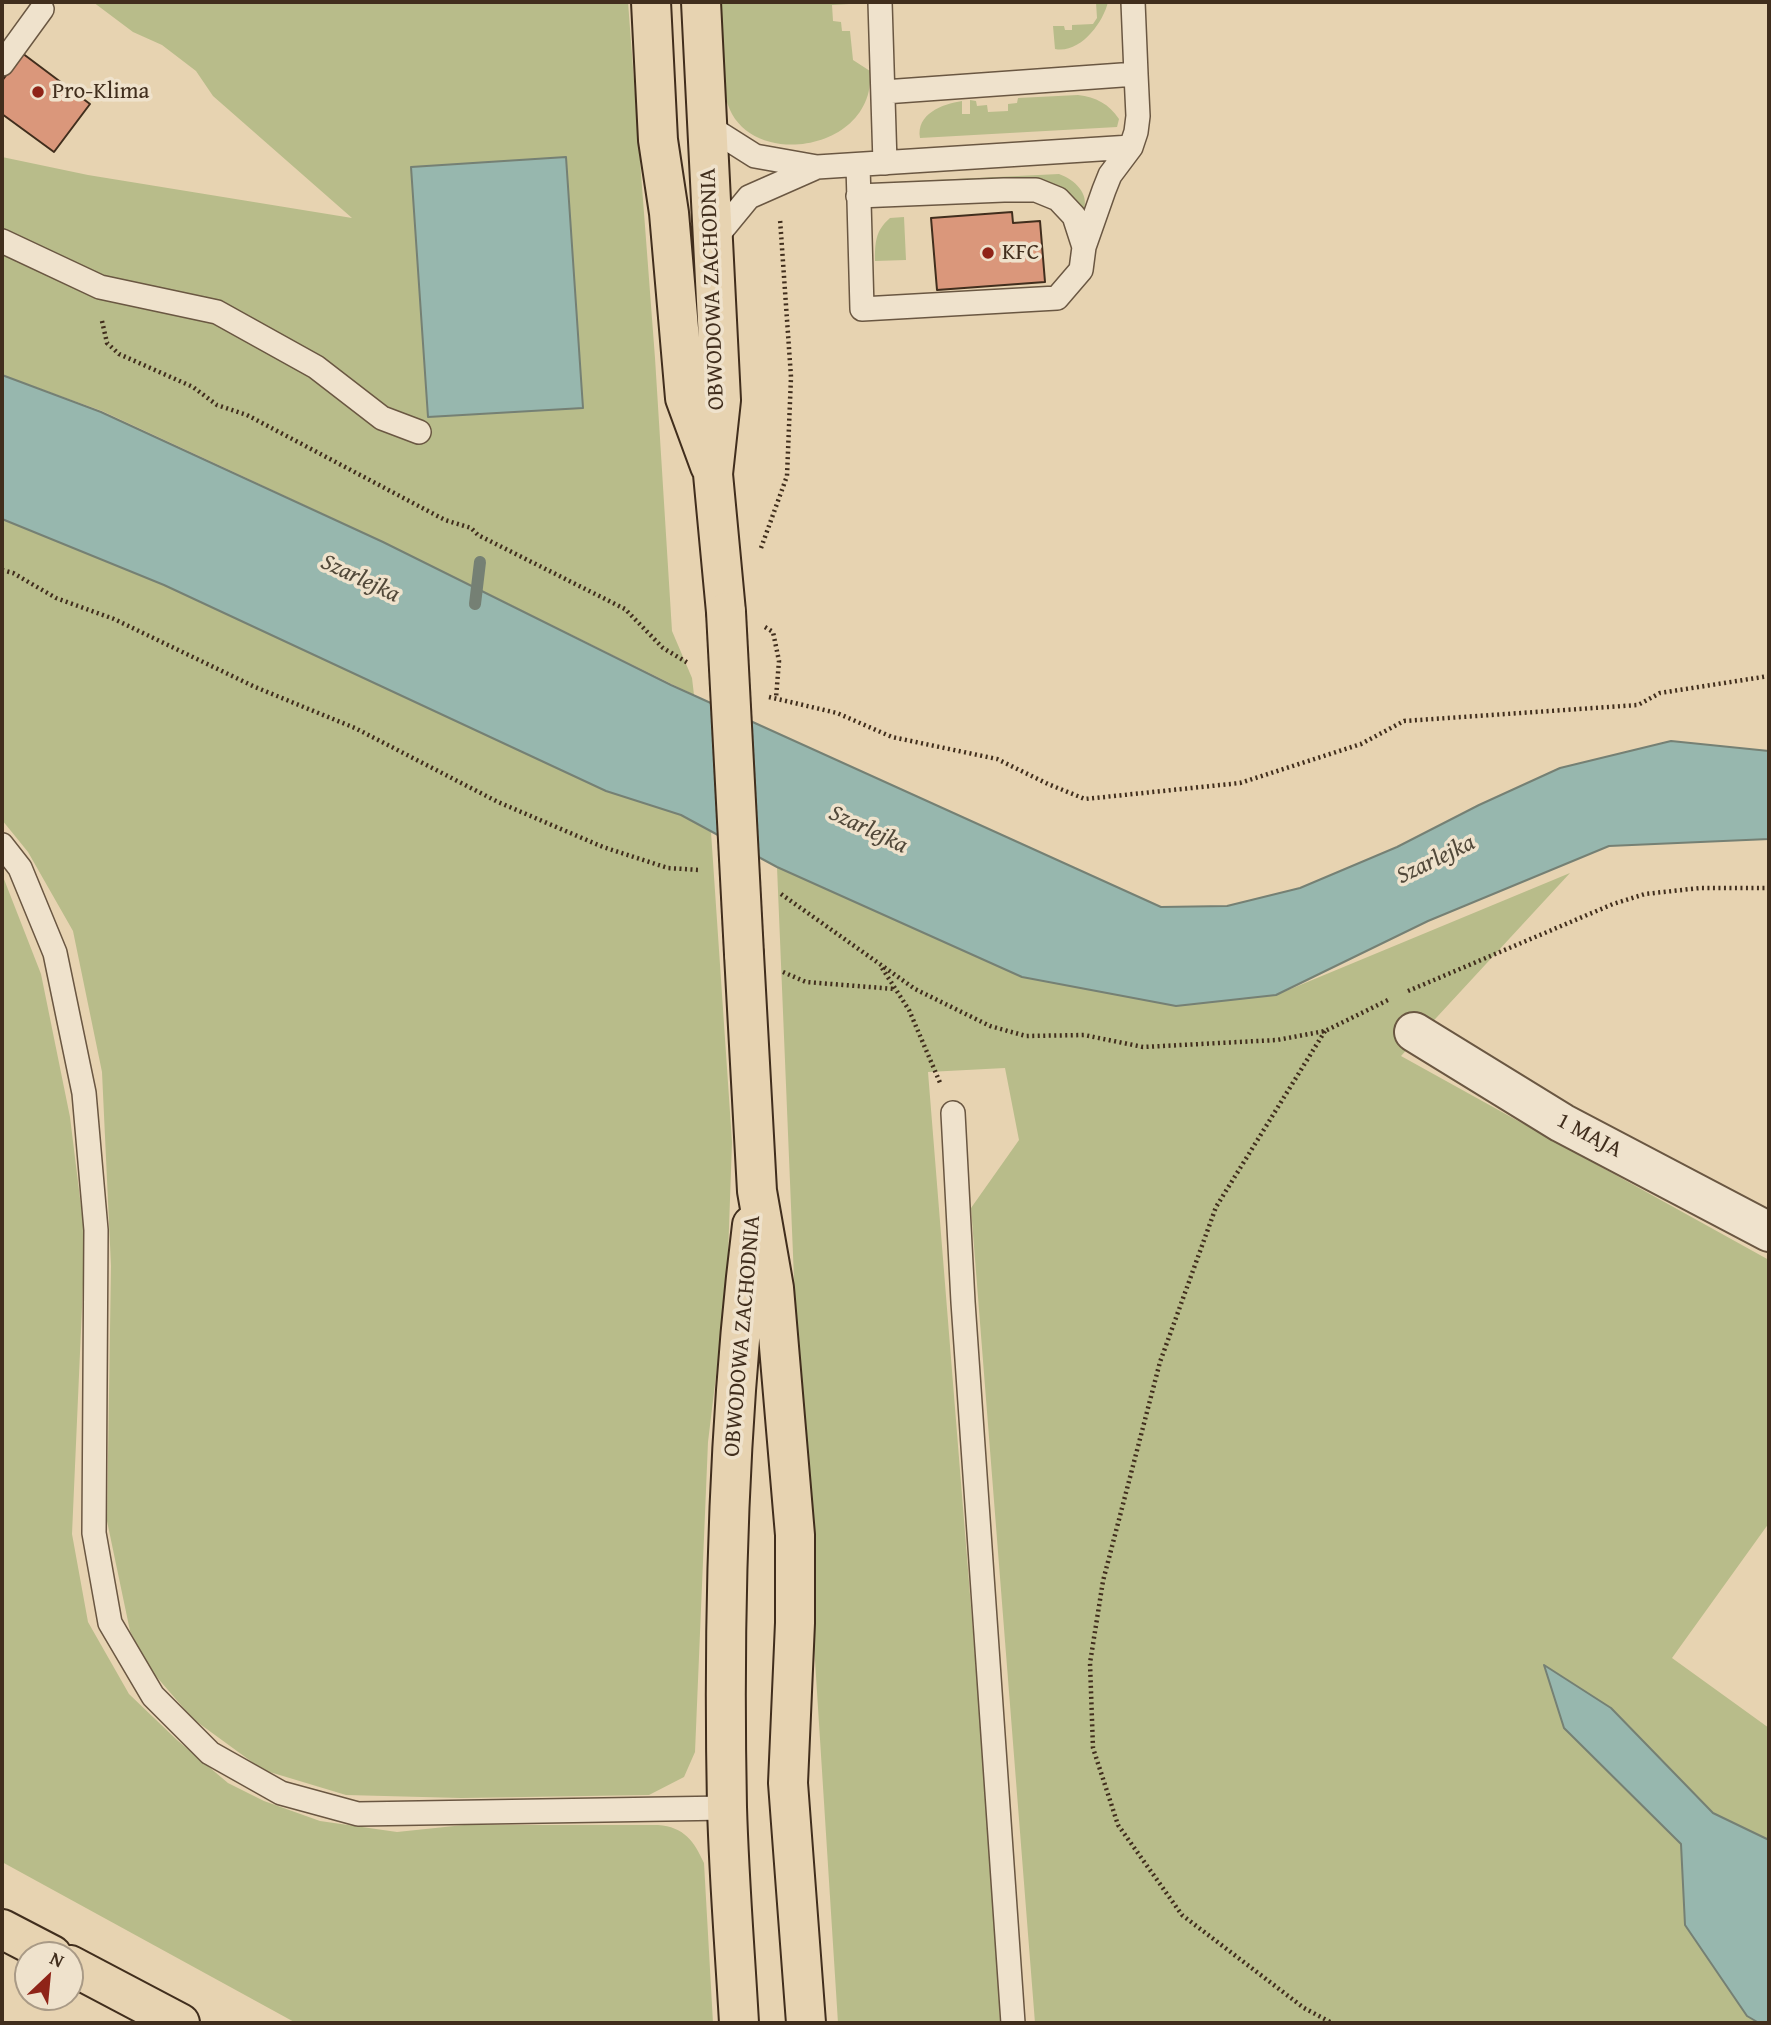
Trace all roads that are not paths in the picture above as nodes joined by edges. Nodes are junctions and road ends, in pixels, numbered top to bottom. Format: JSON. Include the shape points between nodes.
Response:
{"nodes":[{"id":1,"x":651,"y":2,"type":"edge"},
{"id":2,"x":701,"y":2,"type":"edge"},
{"id":3,"x":880,"y":2,"type":"edge"},
{"id":4,"x":1133,"y":2,"type":"edge"},
{"id":5,"x":42,"y":9,"type":"dead end"},
{"id":6,"x":2,"y":64,"type":"edge"},
{"id":7,"x":1136,"y":74,"type":"junction"},
{"id":8,"x":884,"y":92,"type":"junction"},
{"id":9,"x":706,"y":125,"type":"junction"},
{"id":10,"x":1131,"y":147,"type":"junction"},
{"id":11,"x":885,"y":163,"type":"junction"},
{"id":12,"x":858,"y":165,"type":"junction"},
{"id":13,"x":817,"y":167,"type":"junction"},
{"id":14,"x":858,"y":196,"type":"junction"},
{"id":15,"x":2,"y":241,"type":"edge"},
{"id":16,"x":712,"y":242,"type":"junction"},
{"id":17,"x":1084,"y":247,"type":"junction"},
{"id":18,"x":419,"y":432,"type":"dead end"},
{"id":19,"x":713,"y":474,"type":"junction"},
{"id":20,"x":2,"y":845,"type":"edge"},
{"id":21,"x":1414,"y":1032,"type":"dead end"},
{"id":22,"x":953,"y":1113,"type":"road end"},
{"id":23,"x":757,"y":1191,"type":"junction"},
{"id":24,"x":1769,"y":1232,"type":"edge"},
{"id":25,"x":727,"y":1808,"type":"junction"},
{"id":26,"x":2,"y":1928,"type":"edge"},
{"id":27,"x":26,"y":1941,"type":"edge"},
{"id":28,"x":84,"y":1972,"type":"edge"},
{"id":29,"x":180,"y":2023,"type":"edge"},
{"id":30,"x":739,"y":2023,"type":"edge"},
{"id":31,"x":806,"y":2023,"type":"edge"},
{"id":32,"x":1013,"y":2023,"type":"edge"}],
"edges":[{"from":1,"to":19,"type":"main road","name":"OBWODOWA ZACHODNIA","via":[[658,140],[685,398]]},
{"from":2,"to":9,"type":"main road","name":"OBWODOWA ZACHODNIA"},
{"from":3,"to":8,"type":"lane"},
{"from":4,"to":7,"type":"lane"},
{"from":5,"to":6,"type":"lane"},
{"from":7,"to":8,"type":"lane"},
{"from":7,"to":10,"type":"lane","via":[[1138,116]]},
{"from":8,"to":11,"type":"lane"},
{"from":9,"to":13,"type":"lane","via":[[755,156]]},
{"from":9,"to":16,"type":"main road","name":"OBWODOWA ZACHODNIA"},
{"from":10,"to":11,"type":"lane"},
{"from":10,"to":17,"type":"lane","via":[[1110,174]]},
{"from":11,"to":12,"type":"lane"},
{"from":12,"to":13,"type":"lane"},
{"from":12,"to":14,"type":"lane"},
{"from":13,"to":16,"type":"lane","via":[[749,197]]},
{"from":14,"to":17,"type":"lane","via":[[1036,190],[1058,199],[1074,216]]},
{"from":14,"to":17,"type":"lane","via":[[862,309],[1057,298],[1081,270]]},
{"from":15,"to":18,"type":"lane","via":[[100,287],[217,312],[316,367],[382,418]]},
{"from":16,"to":19,"type":"main road","name":"OBWODOWA ZACHODNIA","via":[[721,400]]},
{"from":19,"to":23,"type":"main road","bridge":true,"via":[[726,612]]},
{"from":20,"to":25,"type":"lane","via":[[20,869],[55,953],[84,1093],[96,1230],[94,1533],[110,1623],[153,1696],[210,1753],[281,1793],[358,1814]]},
{"from":21,"to":24,"type":"street","name":"1 MAJA","via":[[1562,1123]]},
{"from":22,"to":32,"type":"lane"},
{"from":23,"to":25,"type":"main road","name":"OBWODOWA ZACHODNIA","via":[[740,1324],[727,1546]]},
{"from":23,"to":31,"type":"main road","name":"OBWODOWA ZACHODNIA","via":[[775,1288],[795,1535],[788,1783]]},
{"from":25,"to":30,"type":"main road","name":"OBWODOWA ZACHODNIA"},
{"from":26,"to":27,"type":"main road"},
{"from":28,"to":29,"type":"main road"}]}
